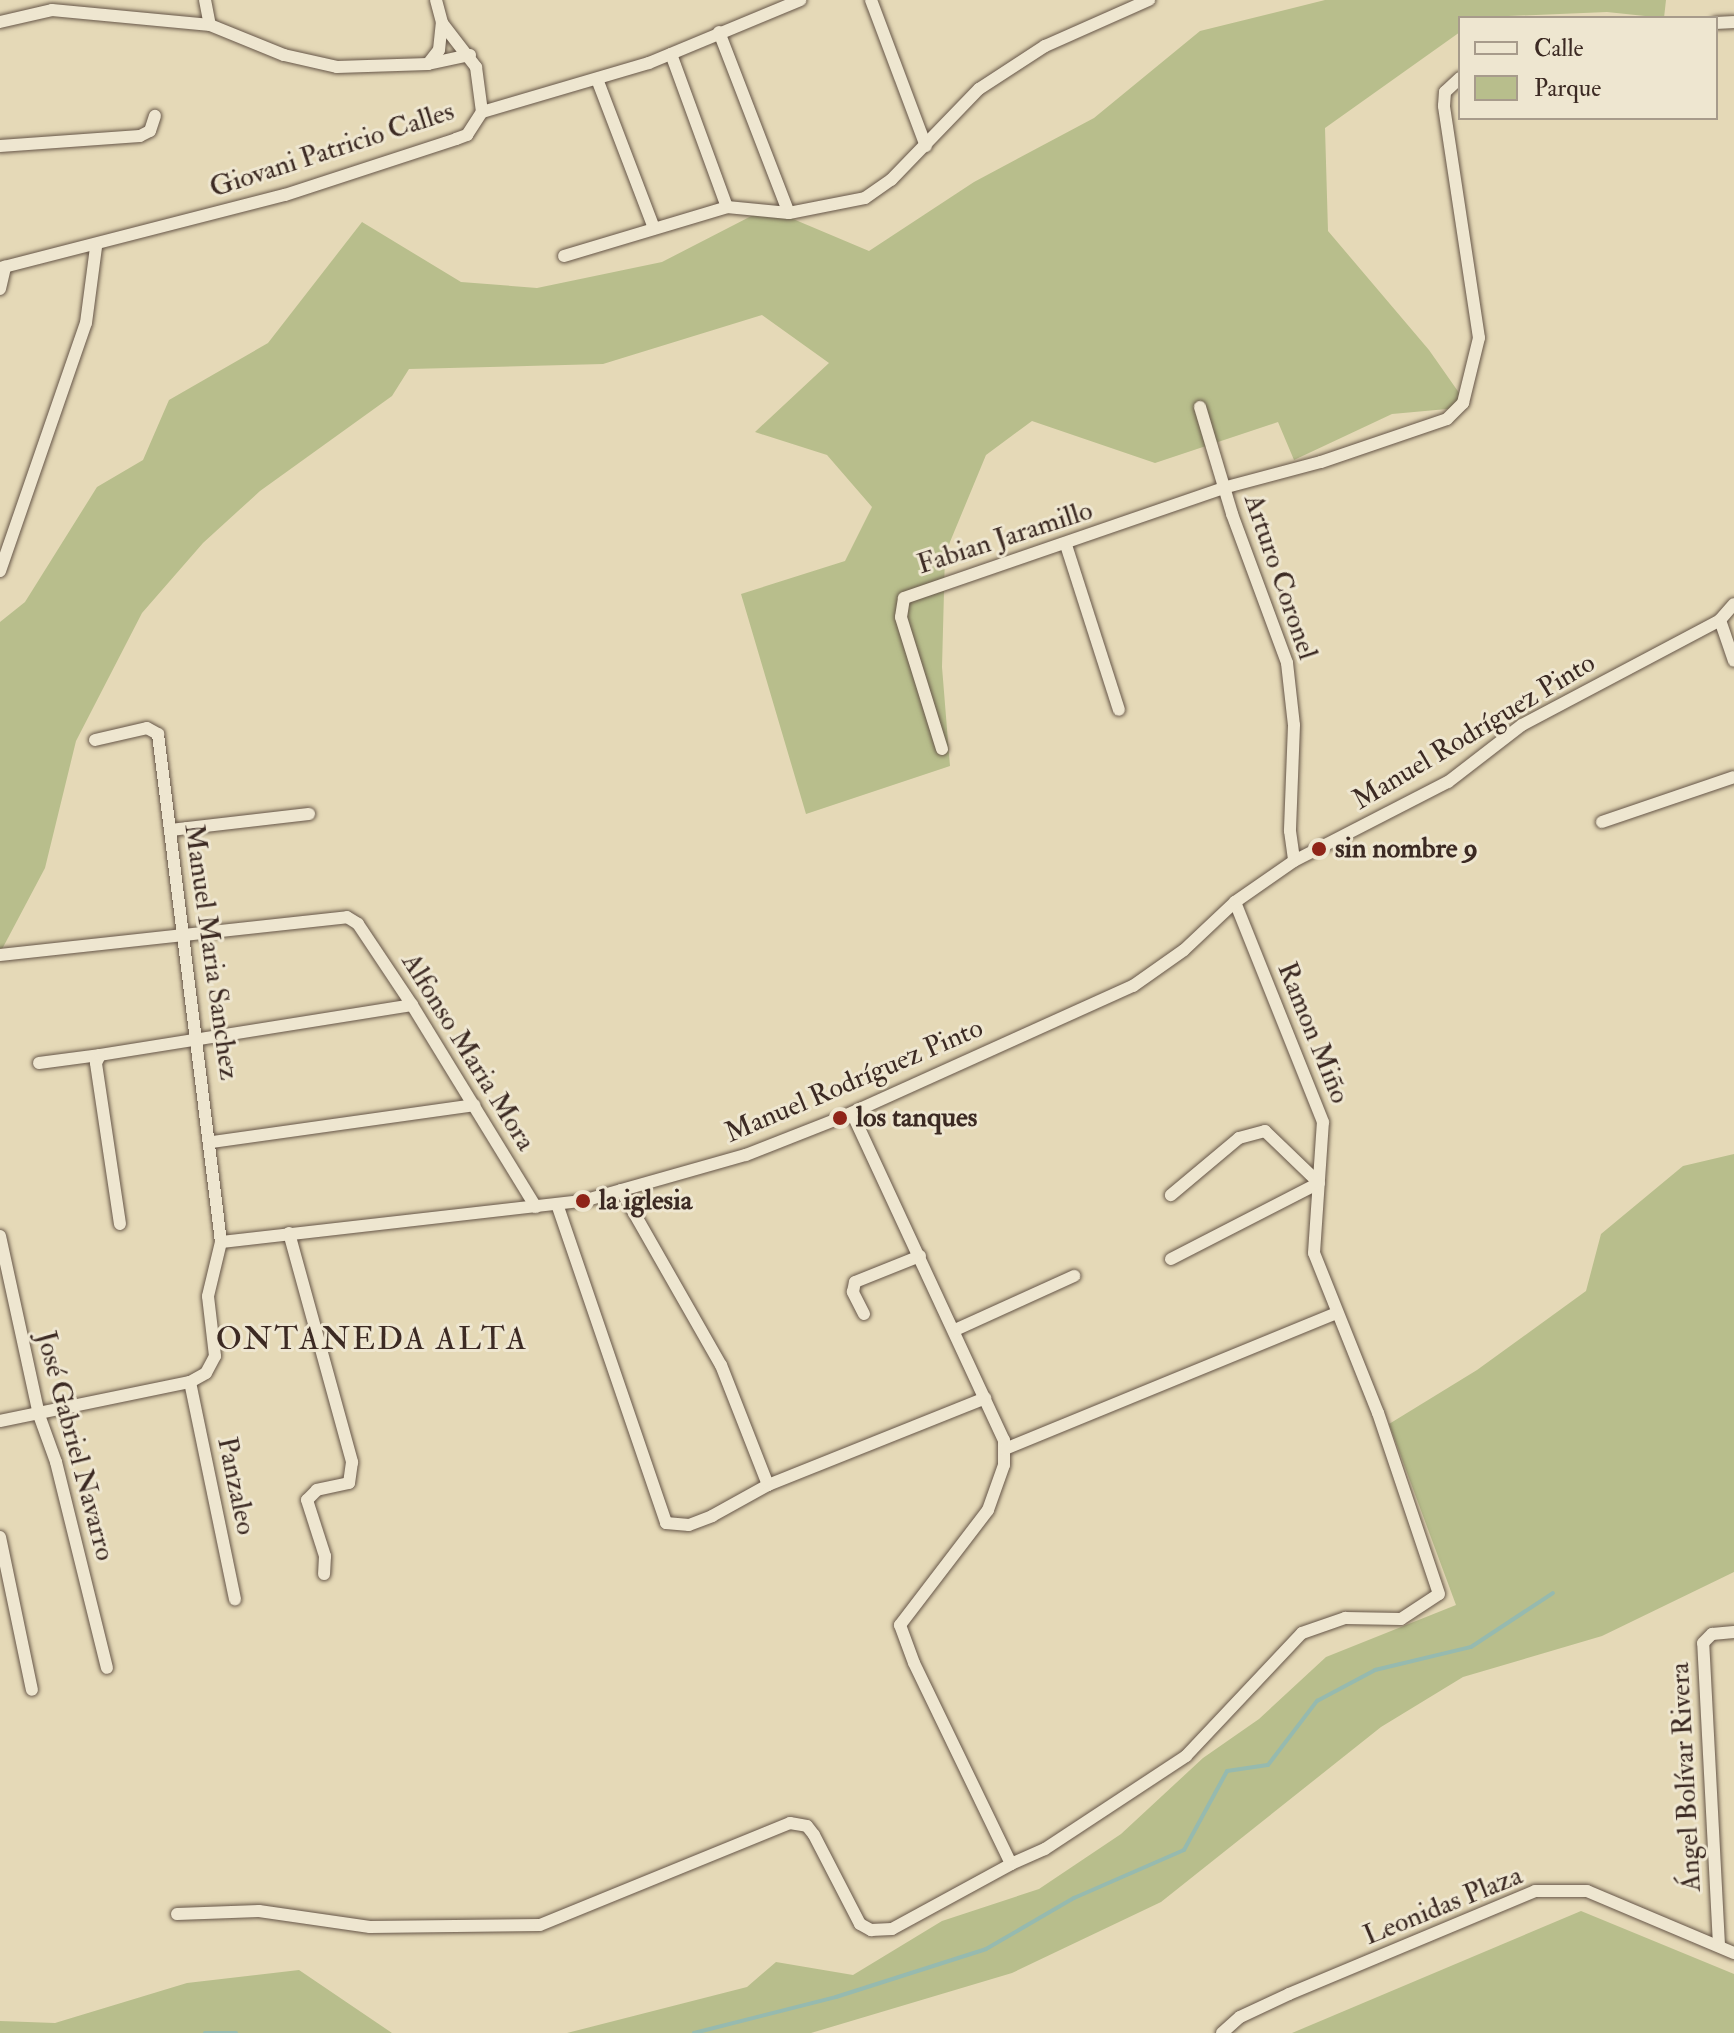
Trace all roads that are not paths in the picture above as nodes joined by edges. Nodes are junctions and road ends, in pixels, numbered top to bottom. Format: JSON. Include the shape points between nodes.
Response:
{"nodes":[{"id":1,"x":205,"y":0,"type":"edge"},
{"id":2,"x":436,"y":0,"type":"edge"},
{"id":3,"x":800,"y":0,"type":"edge"},
{"id":4,"x":871,"y":0,"type":"edge"},
{"id":5,"x":1149,"y":0,"type":"edge"},
{"id":6,"x":0,"y":22,"type":"edge"},
{"id":7,"x":442,"y":23,"type":"junction"},
{"id":8,"x":210,"y":25,"type":"junction"},
{"id":9,"x":719,"y":32,"type":"junction"},
{"id":10,"x":671,"y":54,"type":"junction"},
{"id":11,"x":470,"y":55,"type":"junction"},
{"id":12,"x":428,"y":64,"type":"junction"},
{"id":13,"x":597,"y":79,"type":"junction"},
{"id":14,"x":1458,"y":80,"type":"edge"},
{"id":15,"x":482,"y":112,"type":"junction"},
{"id":16,"x":155,"y":116,"type":"dead end"},
{"id":17,"x":0,"y":146,"type":"edge"},
{"id":18,"x":926,"y":146,"type":"junction"},
{"id":19,"x":727,"y":207,"type":"junction"},
{"id":20,"x":789,"y":213,"type":"junction"},
{"id":21,"x":654,"y":228,"type":"junction"},
{"id":22,"x":96,"y":247,"type":"junction"},
{"id":23,"x":564,"y":256,"type":"dead end"},
{"id":24,"x":3,"y":268,"type":"edge"},
{"id":25,"x":0,"y":289,"type":"edge"},
{"id":26,"x":1200,"y":407,"type":"dead end"},
{"id":27,"x":1223,"y":488,"type":"junction"},
{"id":28,"x":1066,"y":545,"type":"junction"},
{"id":29,"x":0,"y":571,"type":"edge"},
{"id":30,"x":1734,"y":604,"type":"edge"},
{"id":31,"x":1720,"y":620,"type":"junction"},
{"id":32,"x":1734,"y":661,"type":"edge"},
{"id":33,"x":1119,"y":710,"type":"dead end"},
{"id":34,"x":95,"y":740,"type":"dead end"},
{"id":35,"x":942,"y":749,"type":"dead end"},
{"id":36,"x":1734,"y":777,"type":"edge"},
{"id":37,"x":309,"y":814,"type":"dead end"},
{"id":38,"x":1602,"y":822,"type":"dead end"},
{"id":39,"x":170,"y":830,"type":"junction"},
{"id":40,"x":1294,"y":861,"type":"junction"},
{"id":41,"x":1235,"y":902,"type":"junction"},
{"id":42,"x":182,"y":931,"type":"junction"},
{"id":43,"x":0,"y":955,"type":"edge"},
{"id":44,"x":412,"y":1005,"type":"junction"},
{"id":45,"x":198,"y":1042,"type":"junction"},
{"id":46,"x":98,"y":1059,"type":"junction"},
{"id":47,"x":39,"y":1063,"type":"dead end"},
{"id":48,"x":474,"y":1105,"type":"junction"},
{"id":49,"x":852,"y":1113,"type":"junction"},
{"id":50,"x":212,"y":1142,"type":"junction"},
{"id":51,"x":1319,"y":1183,"type":"junction"},
{"id":52,"x":621,"y":1190,"type":"junction"},
{"id":53,"x":1171,"y":1195,"type":"dead end"},
{"id":54,"x":536,"y":1207,"type":"junction"},
{"id":55,"x":558,"y":1207,"type":"junction"},
{"id":56,"x":120,"y":1224,"type":"dead end"},
{"id":57,"x":289,"y":1233,"type":"junction"},
{"id":58,"x":0,"y":1236,"type":"edge"},
{"id":59,"x":221,"y":1242,"type":"junction"},
{"id":60,"x":920,"y":1256,"type":"junction"},
{"id":61,"x":1171,"y":1259,"type":"dead end"},
{"id":62,"x":1074,"y":1276,"type":"dead end"},
{"id":63,"x":1337,"y":1313,"type":"junction"},
{"id":64,"x":864,"y":1314,"type":"dead end"},
{"id":65,"x":955,"y":1330,"type":"junction"},
{"id":66,"x":190,"y":1382,"type":"junction"},
{"id":67,"x":985,"y":1398,"type":"junction"},
{"id":68,"x":39,"y":1415,"type":"junction"},
{"id":69,"x":0,"y":1421,"type":"edge"},
{"id":70,"x":1005,"y":1449,"type":"junction"},
{"id":71,"x":768,"y":1485,"type":"junction"},
{"id":72,"x":0,"y":1537,"type":"edge"},
{"id":73,"x":324,"y":1574,"type":"dead end"},
{"id":74,"x":235,"y":1599,"type":"dead end"},
{"id":75,"x":1734,"y":1632,"type":"edge"},
{"id":76,"x":107,"y":1668,"type":"dead end"},
{"id":77,"x":32,"y":1690,"type":"dead end"},
{"id":78,"x":1011,"y":1864,"type":"junction"},
{"id":79,"x":177,"y":1914,"type":"dead end"},
{"id":80,"x":1719,"y":1945,"type":"junction"},
{"id":81,"x":1734,"y":1953,"type":"edge"},
{"id":82,"x":1222,"y":2033,"type":"edge"}],
"edges":[{"from":1,"to":8,"type":"street"},
{"from":2,"to":7,"type":"street"},
{"from":3,"to":9,"type":"street","name":"Giovani Patricio Calles"},
{"from":4,"to":18,"type":"street"},
{"from":5,"to":18,"type":"street","via":[[1032,55],[979,89]]},
{"from":6,"to":8,"type":"street","via":[[52,10]]},
{"from":7,"to":11,"type":"street"},
{"from":7,"to":12,"type":"street","via":[[439,50]]},
{"from":8,"to":12,"type":"street","via":[[284,55],[337,67]]},
{"from":9,"to":10,"type":"street","name":"Giovani Patricio Calles"},
{"from":9,"to":20,"type":"street"},
{"from":10,"to":13,"type":"street","name":"Giovani Patricio Calles"},
{"from":10,"to":19,"type":"street"},
{"from":11,"to":12,"type":"street"},
{"from":11,"to":15,"type":"street"},
{"from":13,"to":15,"type":"street","name":"Giovani Patricio Calles"},
{"from":13,"to":21,"type":"street"},
{"from":14,"to":27,"type":"street","name":"Fabian Jaramillo","via":[[1445,92],[1444,106],[1479,338],[1463,403],[1447,419],[1321,462]]},
{"from":15,"to":22,"type":"street","name":"Giovani Patricio Calles","via":[[467,135],[456,139]]},
{"from":16,"to":17,"type":"street","via":[[150,131],[140,136]]},
{"from":18,"to":20,"type":"street","via":[[865,198]]},
{"from":19,"to":20,"type":"street"},
{"from":19,"to":21,"type":"street"},
{"from":21,"to":23,"type":"street"},
{"from":22,"to":24,"type":"street","name":"Giovani Patricio Calles"},
{"from":22,"to":29,"type":"street","via":[[86,323]]},
{"from":24,"to":25,"type":"street"},
{"from":26,"to":27,"type":"street","name":"Arturo Coronel"},
{"from":27,"to":28,"type":"street","name":"Fabian Jaramillo"},
{"from":27,"to":40,"type":"street","name":"Arturo Coronel","via":[[1287,663],[1294,725]]},
{"from":28,"to":33,"type":"street"},
{"from":28,"to":35,"type":"street","name":"Fabian Jaramillo","via":[[904,598],[901,617]]},
{"from":30,"to":31,"type":"street","name":"Manuel Rodríguez Pinto"},
{"from":31,"to":32,"type":"street"},
{"from":31,"to":40,"type":"street","name":"Manuel Rodríguez Pinto","via":[[1522,725],[1448,782]]},
{"from":34,"to":39,"type":"street","name":"Manuel Maria Sanchez","via":[[147,728],[156,732]]},
{"from":36,"to":38,"type":"street"},
{"from":37,"to":39,"type":"street"},
{"from":39,"to":42,"type":"street","name":"Manuel Maria Sanchez"},
{"from":40,"to":41,"type":"street","name":"Manuel Rodríguez Pinto"},
{"from":41,"to":49,"type":"street","name":"Manuel Rodríguez Pinto","via":[[1184,950],[1133,986]]},
{"from":41,"to":51,"type":"street","name":"Ramon Miño","via":[[1323,1122]]},
{"from":42,"to":43,"type":"street"},
{"from":42,"to":44,"type":"street","name":"Alfonso Maria Mora","via":[[336,915],[358,924]]},
{"from":42,"to":45,"type":"street","name":"Manuel Maria Sanchez"},
{"from":44,"to":45,"type":"street"},
{"from":44,"to":48,"type":"street","name":"Alfonso Maria Mora"},
{"from":45,"to":46,"type":"street"},
{"from":45,"to":50,"type":"street","name":"Manuel Maria Sanchez"},
{"from":46,"to":47,"type":"street"},
{"from":46,"to":56,"type":"street"},
{"from":48,"to":50,"type":"street"},
{"from":48,"to":54,"type":"street","name":"Alfonso Maria Mora"},
{"from":49,"to":52,"type":"street","name":"Manuel Rodríguez Pinto","via":[[746,1155]]},
{"from":49,"to":60,"type":"street"},
{"from":50,"to":59,"type":"street","name":"Manuel Maria Sanchez"},
{"from":51,"to":53,"type":"street","via":[[1265,1131],[1239,1138]]},
{"from":51,"to":61,"type":"street"},
{"from":51,"to":63,"type":"street","name":"Ramon Miño","via":[[1314,1253]]},
{"from":52,"to":55,"type":"street","name":"Manuel Rodríguez Pinto"},
{"from":52,"to":71,"type":"street","via":[[721,1365]]},
{"from":54,"to":55,"type":"street","name":"Manuel Rodríguez Pinto"},
{"from":54,"to":57,"type":"street","name":"Manuel Rodríguez Pinto"},
{"from":55,"to":71,"type":"street","via":[[666,1523],[700,1521]]},
{"from":57,"to":59,"type":"street","name":"Manuel Rodríguez Pinto"},
{"from":57,"to":73,"type":"street","via":[[352,1462],[349,1483],[317,1490],[307,1500],[325,1556]]},
{"from":58,"to":68,"type":"street","name":"José Gabriel Navarro"},
{"from":59,"to":66,"type":"street","via":[[208,1296],[215,1356],[206,1373]]},
{"from":60,"to":64,"type":"street","via":[[855,1282],[853,1292]]},
{"from":60,"to":65,"type":"street"},
{"from":62,"to":65,"type":"street"},
{"from":63,"to":70,"type":"street"},
{"from":63,"to":78,"type":"street","name":"Ramon Miño","via":[[1440,1590],[1437,1599],[1401,1619],[1377,1623],[1345,1618],[1302,1633],[1186,1756],[1045,1849]]},
{"from":65,"to":67,"type":"street"},
{"from":66,"to":68,"type":"street"},
{"from":66,"to":74,"type":"street","name":"Panzaleo"},
{"from":67,"to":70,"type":"street"},
{"from":67,"to":71,"type":"street"},
{"from":68,"to":69,"type":"street"},
{"from":68,"to":76,"type":"street","name":"José Gabriel Navarro","via":[[56,1462]]},
{"from":70,"to":78,"type":"street","via":[[988,1510],[900,1625]]},
{"from":72,"to":77,"type":"street"},
{"from":75,"to":80,"type":"street","name":"Ángel Bolívar Rivera","via":[[1708,1635],[1703,1643]]},
{"from":78,"to":79,"type":"street","via":[[892,1929],[871,1930],[860,1924],[814,1835],[807,1826],[790,1823],[540,1925],[370,1927],[259,1911]]},
{"from":80,"to":81,"type":"street","name":"Leonidas Plaza"},
{"from":80,"to":82,"type":"street","name":"Leonidas Plaza","via":[[1587,1891],[1535,1891],[1289,1994],[1240,2017]]}]}
